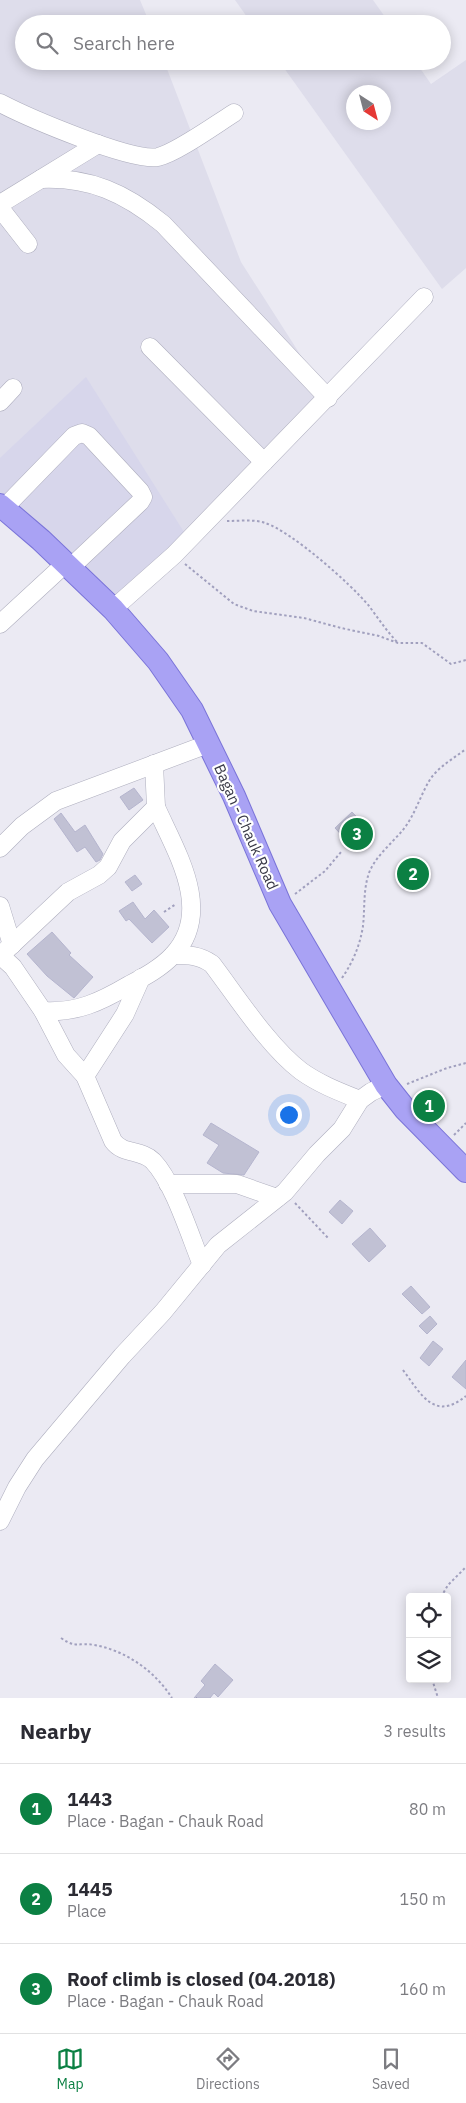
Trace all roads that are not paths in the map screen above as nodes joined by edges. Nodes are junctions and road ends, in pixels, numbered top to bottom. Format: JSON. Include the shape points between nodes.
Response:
{"nodes":[{"id":1,"x":0,"y":103,"type":"edge"},
{"id":2,"x":234,"y":113,"type":"dead end"},
{"id":3,"x":98,"y":144,"type":"junction"},
{"id":4,"x":41,"y":179,"type":"junction"},
{"id":5,"x":0,"y":204,"type":"edge"},
{"id":6,"x":0,"y":208,"type":"edge"},
{"id":7,"x":28,"y":244,"type":"dead end"},
{"id":8,"x":424,"y":297,"type":"dead end"},
{"id":9,"x":150,"y":347,"type":"dead end"},
{"id":10,"x":13,"y":388,"type":"dead end"},
{"id":11,"x":328,"y":398,"type":"junction"},
{"id":12,"x":0,"y":402,"type":"edge"},
{"id":13,"x":264,"y":462,"type":"junction"},
{"id":14,"x":2,"y":506,"type":"edge"},
{"id":15,"x":68,"y":566,"type":"junction"},
{"id":16,"x":113,"y":610,"type":"junction"},
{"id":17,"x":0,"y":624,"type":"edge"},
{"id":18,"x":208,"y":744,"type":"junction"},
{"id":19,"x":154,"y":764,"type":"junction"},
{"id":20,"x":156,"y":807,"type":"junction"},
{"id":21,"x":0,"y":848,"type":"edge"},
{"id":22,"x":0,"y":906,"type":"edge"},
{"id":23,"x":4,"y":952,"type":"edge"},
{"id":24,"x":173,"y":955,"type":"junction"},
{"id":25,"x":141,"y":978,"type":"junction"},
{"id":26,"x":43,"y":1011,"type":"junction"},
{"id":27,"x":85,"y":1076,"type":"junction"},
{"id":28,"x":389,"y":1088,"type":"junction"},
{"id":29,"x":360,"y":1100,"type":"junction"},
{"id":30,"x":466,"y":1171,"type":"edge"},
{"id":31,"x":168,"y":1184,"type":"junction"},
{"id":32,"x":281,"y":1195,"type":"junction"},
{"id":33,"x":202,"y":1265,"type":"junction"},
{"id":34,"x":0,"y":1521,"type":"edge"}],
"edges":[{"from":1,"to":3,"type":"street"},
{"from":2,"to":3,"type":"street","via":[[159,157],[138,156]]},
{"from":3,"to":4,"type":"street"},
{"from":4,"to":5,"type":"street"},
{"from":4,"to":11,"type":"street","via":[[92,183],[144,208],[163,224]]},
{"from":6,"to":7,"type":"street"},
{"from":8,"to":11,"type":"street"},
{"from":9,"to":13,"type":"street"},
{"from":10,"to":12,"type":"street"},
{"from":11,"to":13,"type":"street"},
{"from":13,"to":16,"type":"street","via":[[174,555]]},
{"from":14,"to":15,"type":"main road","name":"Bagan - Chauk Road"},
{"from":14,"to":15,"type":"street","via":[[74,436],[82,433],[89,436],[143,497]]},
{"from":15,"to":16,"type":"main road","name":"Bagan - Chauk Road"},
{"from":15,"to":17,"type":"street"},
{"from":16,"to":18,"type":"main road","name":"Bagan - Chauk Road","via":[[158,661],[192,710]]},
{"from":18,"to":19,"type":"street"},
{"from":18,"to":28,"type":"main road","name":"Bagan - Chauk Road","via":[[280,904]]},
{"from":19,"to":20,"type":"street"},
{"from":19,"to":21,"type":"street","via":[[56,801],[22,826]]},
{"from":20,"to":23,"type":"street","via":[[122,841],[108,867],[68,892]]},
{"from":20,"to":24,"type":"street","via":[[189,880],[192,912],[185,936]]},
{"from":22,"to":23,"type":"street"},
{"from":23,"to":26,"type":"street"},
{"from":24,"to":25,"type":"street"},
{"from":24,"to":29,"type":"street","via":[[193,955],[212,964],[282,1052],[301,1070],[326,1086]]},
{"from":25,"to":26,"type":"street","via":[[80,1009]]},
{"from":25,"to":27,"type":"street","via":[[125,1014]]},
{"from":26,"to":27,"type":"street","via":[[66,1055]]},
{"from":27,"to":31,"type":"street","via":[[116,1146],[151,1159]]},
{"from":28,"to":29,"type":"street"},
{"from":28,"to":30,"type":"main road","name":"Bagan - Chauk Road"},
{"from":29,"to":32,"type":"street","via":[[342,1129]]},
{"from":31,"to":32,"type":"street","via":[[237,1184]]},
{"from":31,"to":33,"type":"street"},
{"from":32,"to":33,"type":"street","via":[[218,1245]]},
{"from":33,"to":34,"type":"street","via":[[35,1459]]}]}
